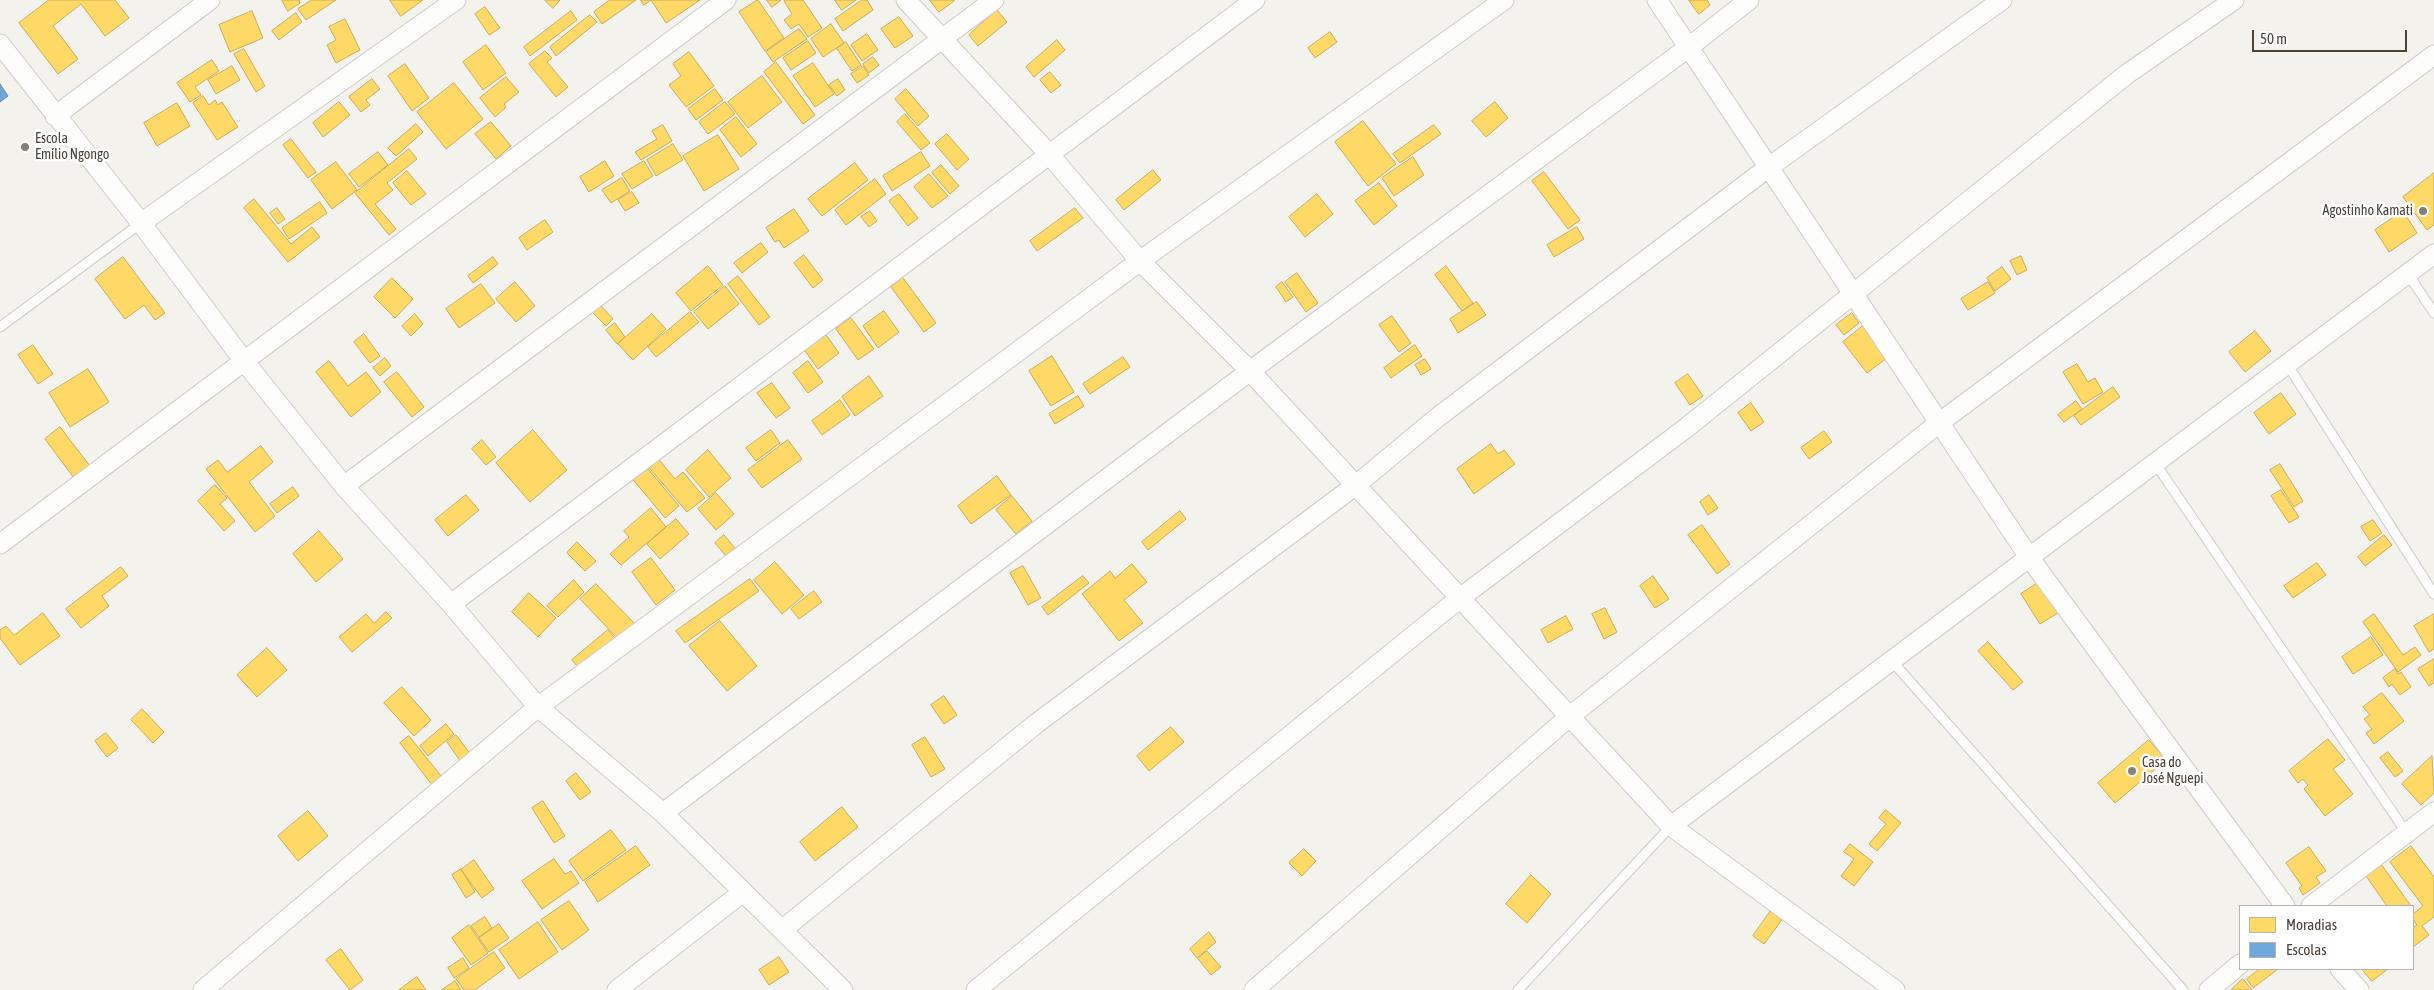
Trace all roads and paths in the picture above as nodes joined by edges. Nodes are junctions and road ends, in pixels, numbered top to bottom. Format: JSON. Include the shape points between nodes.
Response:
{"nodes":[{"id":1,"x":210,"y":0,"type":"edge"},
{"id":2,"x":456,"y":0,"type":"edge"},
{"id":3,"x":726,"y":0,"type":"edge"},
{"id":4,"x":906,"y":0,"type":"edge"},
{"id":5,"x":994,"y":0,"type":"edge"},
{"id":6,"x":1255,"y":0,"type":"edge"},
{"id":7,"x":1504,"y":0,"type":"edge"},
{"id":8,"x":1657,"y":0,"type":"edge"},
{"id":9,"x":1749,"y":0,"type":"edge"},
{"id":10,"x":2002,"y":0,"type":"edge"},
{"id":11,"x":2234,"y":0,"type":"edge"},
{"id":12,"x":942,"y":39,"type":"junction"},
{"id":13,"x":0,"y":44,"type":"edge"},
{"id":14,"x":1689,"y":47,"type":"junction"},
{"id":15,"x":2434,"y":55,"type":"edge"},
{"id":16,"x":55,"y":116,"type":"junction"},
{"id":17,"x":1049,"y":154,"type":"junction"},
{"id":18,"x":1769,"y":167,"type":"junction"},
{"id":19,"x":141,"y":224,"type":"junction"},
{"id":20,"x":2434,"y":254,"type":"edge"},
{"id":21,"x":1140,"y":261,"type":"junction"},
{"id":22,"x":2408,"y":274,"type":"junction"},
{"id":23,"x":1853,"y":292,"type":"junction"},
{"id":24,"x":2434,"y":313,"type":"edge"},
{"id":25,"x":0,"y":326,"type":"edge"},
{"id":26,"x":244,"y":362,"type":"junction"},
{"id":27,"x":2287,"y":364,"type":"junction"},
{"id":28,"x":1250,"y":371,"type":"junction"},
{"id":29,"x":1940,"y":423,"type":"junction"},
{"id":30,"x":2155,"y":463,"type":"junction"},
{"id":31,"x":1356,"y":485,"type":"junction"},
{"id":32,"x":344,"y":486,"type":"junction"},
{"id":33,"x":0,"y":544,"type":"edge"},
{"id":34,"x":2029,"y":557,"type":"junction"},
{"id":35,"x":2434,"y":594,"type":"edge"},
{"id":36,"x":1460,"y":598,"type":"junction"},
{"id":37,"x":451,"y":604,"type":"junction"},
{"id":38,"x":1891,"y":660,"type":"junction"},
{"id":39,"x":538,"y":707,"type":"junction"},
{"id":40,"x":1570,"y":716,"type":"junction"},
{"id":41,"x":2434,"y":812,"type":"edge"},
{"id":42,"x":663,"y":813,"type":"junction"},
{"id":43,"x":1670,"y":826,"type":"junction"},
{"id":44,"x":2406,"y":832,"type":"junction"},
{"id":45,"x":743,"y":892,"type":"junction"},
{"id":46,"x":2284,"y":905,"type":"edge"},
{"id":47,"x":2312,"y":905,"type":"edge"},
{"id":48,"x":782,"y":930,"type":"junction"},
{"id":49,"x":2239,"y":965,"type":"edge"},
{"id":50,"x":2341,"y":970,"type":"edge"},
{"id":51,"x":203,"y":990,"type":"edge"},
{"id":52,"x":618,"y":990,"type":"edge"},
{"id":53,"x":843,"y":990,"type":"edge"},
{"id":54,"x":976,"y":990,"type":"edge"},
{"id":55,"x":1254,"y":990,"type":"edge"},
{"id":56,"x":1518,"y":990,"type":"edge"},
{"id":57,"x":1895,"y":990,"type":"edge"},
{"id":58,"x":2183,"y":990,"type":"edge"},
{"id":59,"x":2209,"y":990,"type":"edge"},
{"id":60,"x":2359,"y":990,"type":"edge"}],
"edges":[{"from":1,"to":16,"type":"street"},
{"from":2,"to":19,"type":"street"},
{"from":3,"to":26,"type":"street"},
{"from":4,"to":12,"type":"street"},
{"from":5,"to":12,"type":"street"},
{"from":6,"to":17,"type":"street"},
{"from":7,"to":21,"type":"street"},
{"from":8,"to":14,"type":"street"},
{"from":9,"to":14,"type":"street"},
{"from":10,"to":18,"type":"street"},
{"from":11,"to":23,"type":"street","via":[[2127,74]]},
{"from":12,"to":17,"type":"street"},
{"from":12,"to":32,"type":"street"},
{"from":13,"to":16,"type":"street"},
{"from":14,"to":18,"type":"street"},
{"from":14,"to":28,"type":"street"},
{"from":15,"to":29,"type":"street"},
{"from":16,"to":19,"type":"street"},
{"from":17,"to":21,"type":"street"},
{"from":17,"to":37,"type":"street"},
{"from":18,"to":23,"type":"street"},
{"from":18,"to":31,"type":"street","via":[[1438,417]]},
{"from":19,"to":25,"type":"lane"},
{"from":19,"to":26,"type":"street"},
{"from":20,"to":22,"type":"street"},
{"from":21,"to":28,"type":"street"},
{"from":21,"to":39,"type":"street"},
{"from":22,"to":24,"type":"lane"},
{"from":22,"to":27,"type":"street"},
{"from":23,"to":29,"type":"street"},
{"from":23,"to":36,"type":"street","via":[[1686,428]]},
{"from":26,"to":32,"type":"street"},
{"from":26,"to":33,"type":"street"},
{"from":27,"to":30,"type":"street"},
{"from":27,"to":35,"type":"lane"},
{"from":28,"to":31,"type":"street"},
{"from":28,"to":42,"type":"street"},
{"from":29,"to":34,"type":"street"},
{"from":29,"to":40,"type":"street"},
{"from":30,"to":34,"type":"street"},
{"from":30,"to":44,"type":"lane"},
{"from":31,"to":36,"type":"street"},
{"from":31,"to":48,"type":"street","via":[[1037,723]]},
{"from":32,"to":37,"type":"street"},
{"from":34,"to":38,"type":"street"},
{"from":34,"to":46,"type":"street"},
{"from":36,"to":40,"type":"street"},
{"from":36,"to":54,"type":"street"},
{"from":37,"to":39,"type":"street"},
{"from":38,"to":43,"type":"street"},
{"from":38,"to":58,"type":"lane"},
{"from":39,"to":42,"type":"street"},
{"from":39,"to":51,"type":"street"},
{"from":40,"to":43,"type":"street"},
{"from":40,"to":55,"type":"street"},
{"from":41,"to":44,"type":"street"},
{"from":42,"to":45,"type":"street"},
{"from":43,"to":56,"type":"lane"},
{"from":43,"to":57,"type":"street"},
{"from":44,"to":47,"type":"street"},
{"from":45,"to":48,"type":"street"},
{"from":45,"to":52,"type":"street"},
{"from":48,"to":53,"type":"street"},
{"from":49,"to":59,"type":"street"},
{"from":50,"to":60,"type":"street"}]}
